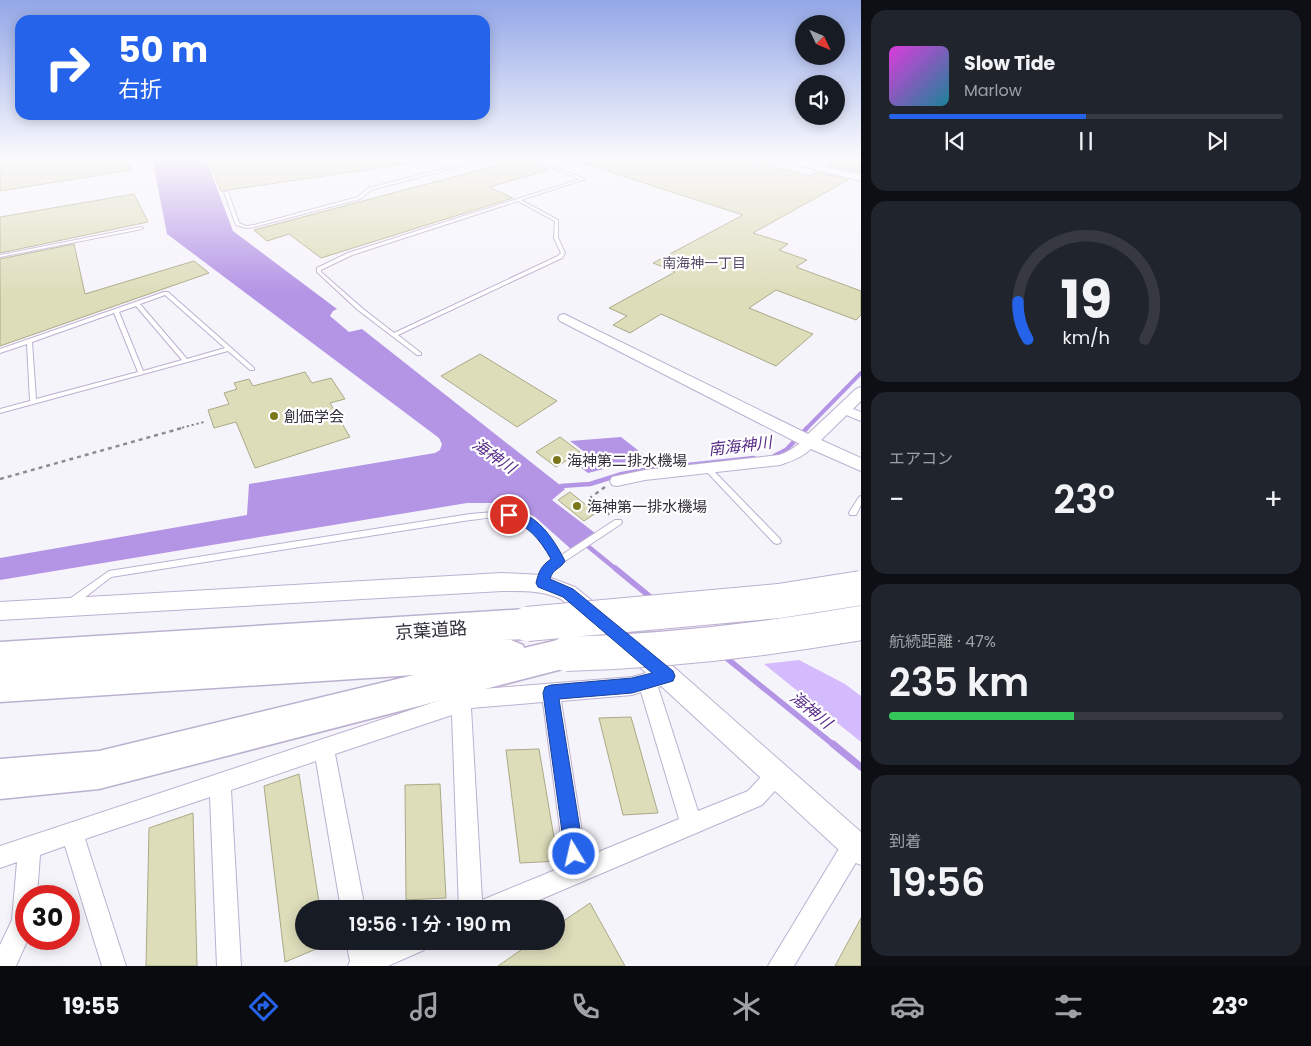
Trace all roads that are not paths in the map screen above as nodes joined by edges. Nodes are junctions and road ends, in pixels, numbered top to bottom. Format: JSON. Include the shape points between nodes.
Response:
{"nodes":[{"id":1,"x":229,"y":202,"type":"edge"},
{"id":2,"x":344,"y":202,"type":"edge"},
{"id":3,"x":517,"y":202,"type":"edge"},
{"id":4,"x":522,"y":202,"type":"edge"},
{"id":5,"x":141,"y":228,"type":"dead end"},
{"id":6,"x":0,"y":256,"type":"edge"},
{"id":7,"x":137,"y":304,"type":"junction"},
{"id":8,"x":116,"y":311,"type":"junction"},
{"id":9,"x":564,"y":318,"type":"dead end"},
{"id":10,"x":394,"y":335,"type":"junction"},
{"id":11,"x":29,"y":341,"type":"junction"},
{"id":12,"x":229,"y":349,"type":"junction"},
{"id":13,"x":0,"y":351,"type":"edge"},
{"id":14,"x":419,"y":354,"type":"dead end"},
{"id":15,"x":186,"y":361,"type":"junction"},
{"id":16,"x":252,"y":369,"type":"dead end"},
{"id":17,"x":141,"y":373,"type":"junction"},
{"id":18,"x":861,"y":392,"type":"edge"},
{"id":19,"x":33,"y":402,"type":"junction"},
{"id":20,"x":843,"y":409,"type":"junction"},
{"id":21,"x":0,"y":411,"type":"edge"},
{"id":22,"x":861,"y":417,"type":"edge"},
{"id":23,"x":810,"y":442,"type":"junction"},
{"id":24,"x":861,"y":465,"type":"edge"},
{"id":25,"x":707,"y":468,"type":"junction"},
{"id":26,"x":617,"y":481,"type":"road end"},
{"id":27,"x":861,"y":499,"type":"edge"},
{"id":28,"x":853,"y":514,"type":"dead end"},
{"id":29,"x":618,"y":522,"type":"road end"},
{"id":30,"x":776,"y":541,"type":"dead end"},
{"id":31,"x":559,"y":561,"type":"junction"},
{"id":32,"x":542,"y":583,"type":"junction"},
{"id":33,"x":861,"y":588,"type":"edge"},
{"id":34,"x":65,"y":607,"type":"junction"},
{"id":35,"x":0,"y":611,"type":"edge"},
{"id":36,"x":861,"y":623,"type":"edge"},
{"id":37,"x":566,"y":654,"type":"junction"},
{"id":38,"x":0,"y":658,"type":"edge"},
{"id":39,"x":657,"y":679,"type":"junction"},
{"id":40,"x":0,"y":685,"type":"edge"},
{"id":41,"x":551,"y":693,"type":"junction"},
{"id":42,"x":461,"y":703,"type":"junction"},
{"id":43,"x":324,"y":749,"type":"junction"},
{"id":44,"x":777,"y":774,"type":"junction"},
{"id":45,"x":0,"y":779,"type":"edge"},
{"id":46,"x":220,"y":784,"type":"junction"},
{"id":47,"x":691,"y":824,"type":"junction"},
{"id":48,"x":72,"y":834,"type":"junction"},
{"id":49,"x":29,"y":848,"type":"junction"},
{"id":50,"x":858,"y":848,"type":"edge"},
{"id":51,"x":0,"y":857,"type":"edge"},
{"id":52,"x":577,"y":872,"type":"junction"},
{"id":53,"x":351,"y":900,"type":"edge"},
{"id":54,"x":471,"y":900,"type":"edge"},
{"id":55,"x":510,"y":900,"type":"edge"},
{"id":56,"x":359,"y":950,"type":"edge"},
{"id":57,"x":395,"y":950,"type":"edge"},
{"id":58,"x":361,"y":965,"type":"edge"},
{"id":59,"x":3,"y":966,"type":"edge"},
{"id":60,"x":114,"y":966,"type":"edge"},
{"id":61,"x":229,"y":966,"type":"edge"},
{"id":62,"x":780,"y":966,"type":"edge"}],
"edges":[{"from":1,"to":2,"type":"lane","via":[[237,224],[246,227]]},
{"from":3,"to":10,"type":"lane","via":[[350,254],[319,269],[360,309]]},
{"from":4,"to":10,"type":"lane","via":[[557,221],[556,238],[563,253],[560,257]]},
{"from":5,"to":6,"type":"lane"},
{"from":7,"to":8,"type":"lane"},
{"from":7,"to":12,"type":"lane","via":[[166,293]]},
{"from":7,"to":15,"type":"lane"},
{"from":8,"to":11,"type":"lane"},
{"from":8,"to":17,"type":"lane"},
{"from":9,"to":23,"type":"street"},
{"from":10,"to":14,"type":"lane"},
{"from":11,"to":13,"type":"lane"},
{"from":11,"to":19,"type":"lane"},
{"from":12,"to":15,"type":"lane"},
{"from":12,"to":16,"type":"lane"},
{"from":15,"to":17,"type":"lane"},
{"from":17,"to":19,"type":"lane"},
{"from":18,"to":20,"type":"street"},
{"from":19,"to":21,"type":"lane"},
{"from":20,"to":22,"type":"street"},
{"from":20,"to":23,"type":"street"},
{"from":23,"to":24,"type":"street"},
{"from":23,"to":25,"type":"street","via":[[795,455],[780,460]]},
{"from":25,"to":26,"type":"street"},
{"from":25,"to":30,"type":"lane"},
{"from":27,"to":28,"type":"lane"},
{"from":29,"to":31,"type":"lane"},
{"from":31,"to":32,"type":"lane","via":[[547,569]]},
{"from":31,"to":34,"type":"lane","via":[[547,540],[524,520],[509,515],[470,517],[109,574]]},
{"from":32,"to":34,"type":"street","via":[[502,582]]},
{"from":32,"to":39,"type":"street","via":[[568,593]]},
{"from":33,"to":38,"type":"highway","name":"京葉道路","bridge":true,"via":[[779,601],[568,622]]},
{"from":34,"to":35,"type":"street"},
{"from":36,"to":37,"type":"highway","name":"京葉道路","bridge":true,"via":[[758,639]]},
{"from":37,"to":40,"type":"highway","name":"京葉道路","via":[[408,659]]},
{"from":37,"to":45,"type":"highway","via":[[99,770]]},
{"from":39,"to":41,"type":"street","via":[[632,686]]},
{"from":39,"to":44,"type":"street"},
{"from":39,"to":47,"type":"street"},
{"from":41,"to":42,"type":"street","via":[[471,699]]},
{"from":41,"to":52,"type":"street"},
{"from":42,"to":43,"type":"street"},
{"from":42,"to":54,"type":"street"},
{"from":43,"to":46,"type":"street"},
{"from":43,"to":53,"type":"street"},
{"from":44,"to":47,"type":"street","via":[[755,798]]},
{"from":44,"to":50,"type":"street"},
{"from":46,"to":48,"type":"street"},
{"from":46,"to":61,"type":"street"},
{"from":47,"to":52,"type":"street"},
{"from":48,"to":49,"type":"street"},
{"from":48,"to":60,"type":"street"},
{"from":49,"to":51,"type":"street"},
{"from":49,"to":59,"type":"street","via":[[24,921]]},
{"from":50,"to":62,"type":"street"},
{"from":52,"to":55,"type":"street"},
{"from":56,"to":58,"type":"street"},
{"from":57,"to":58,"type":"street"}]}
